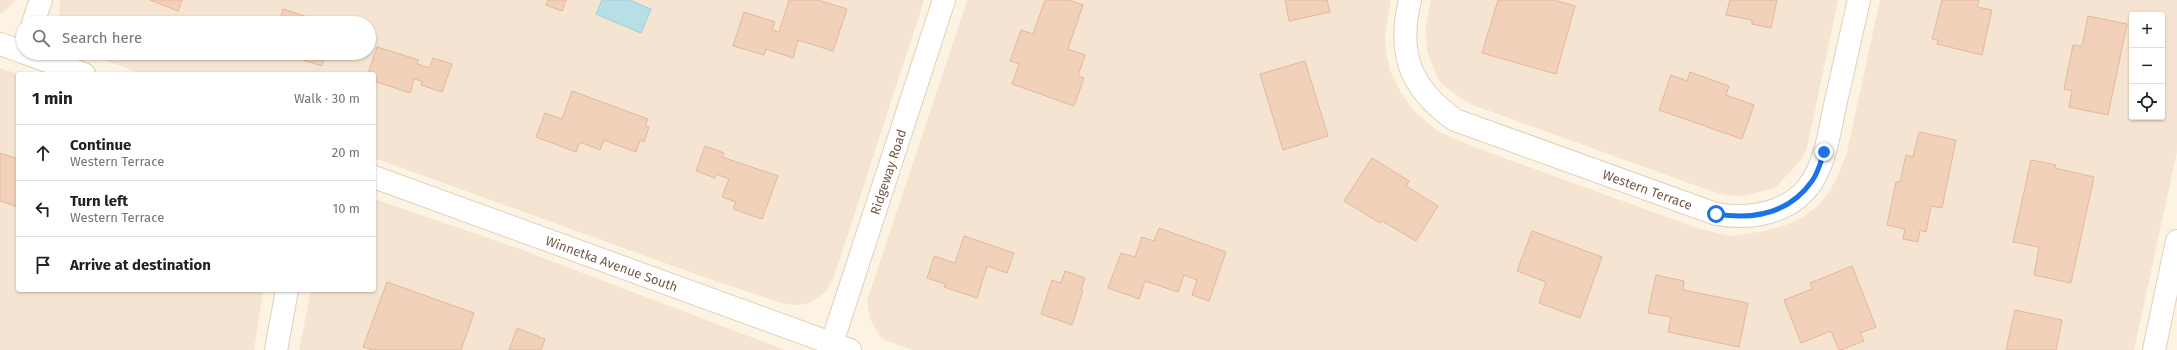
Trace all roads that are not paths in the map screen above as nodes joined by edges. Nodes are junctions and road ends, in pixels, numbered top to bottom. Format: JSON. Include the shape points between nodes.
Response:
{"nodes":[{"id":1,"x":41,"y":0,"type":"edge"},
{"id":2,"x":944,"y":0,"type":"edge"},
{"id":3,"x":1410,"y":0,"type":"edge"},
{"id":4,"x":1859,"y":0,"type":"edge"},
{"id":5,"x":35,"y":16,"type":"edge"},
{"id":6,"x":0,"y":44,"type":"edge"},
{"id":7,"x":16,"y":50,"type":"edge"},
{"id":8,"x":45,"y":60,"type":"edge"},
{"id":9,"x":78,"y":72,"type":"edge"},
{"id":10,"x":376,"y":178,"type":"edge"},
{"id":11,"x":2177,"y":241,"type":"edge"},
{"id":12,"x":288,"y":292,"type":"edge"},
{"id":13,"x":841,"y":347,"type":"edge"},
{"id":14,"x":276,"y":350,"type":"edge"},
{"id":15,"x":2154,"y":350,"type":"edge"}],
"edges":[{"from":1,"to":5,"type":"street"},
{"from":2,"to":13,"type":"street","name":"Ridgeway Road"},
{"from":3,"to":4,"type":"street","name":"Western Terrace","via":[[1405,36],[1406,58],[1426,95],[1455,120],[1716,214],[1736,217],[1757,216],[1791,204],[1813,180],[1824,152]]},
{"from":6,"to":7,"type":"street"},
{"from":8,"to":9,"type":"street"},
{"from":10,"to":13,"type":"street","name":"Winnetka Avenue South"},
{"from":11,"to":15,"type":"street"},
{"from":12,"to":14,"type":"street"}]}
